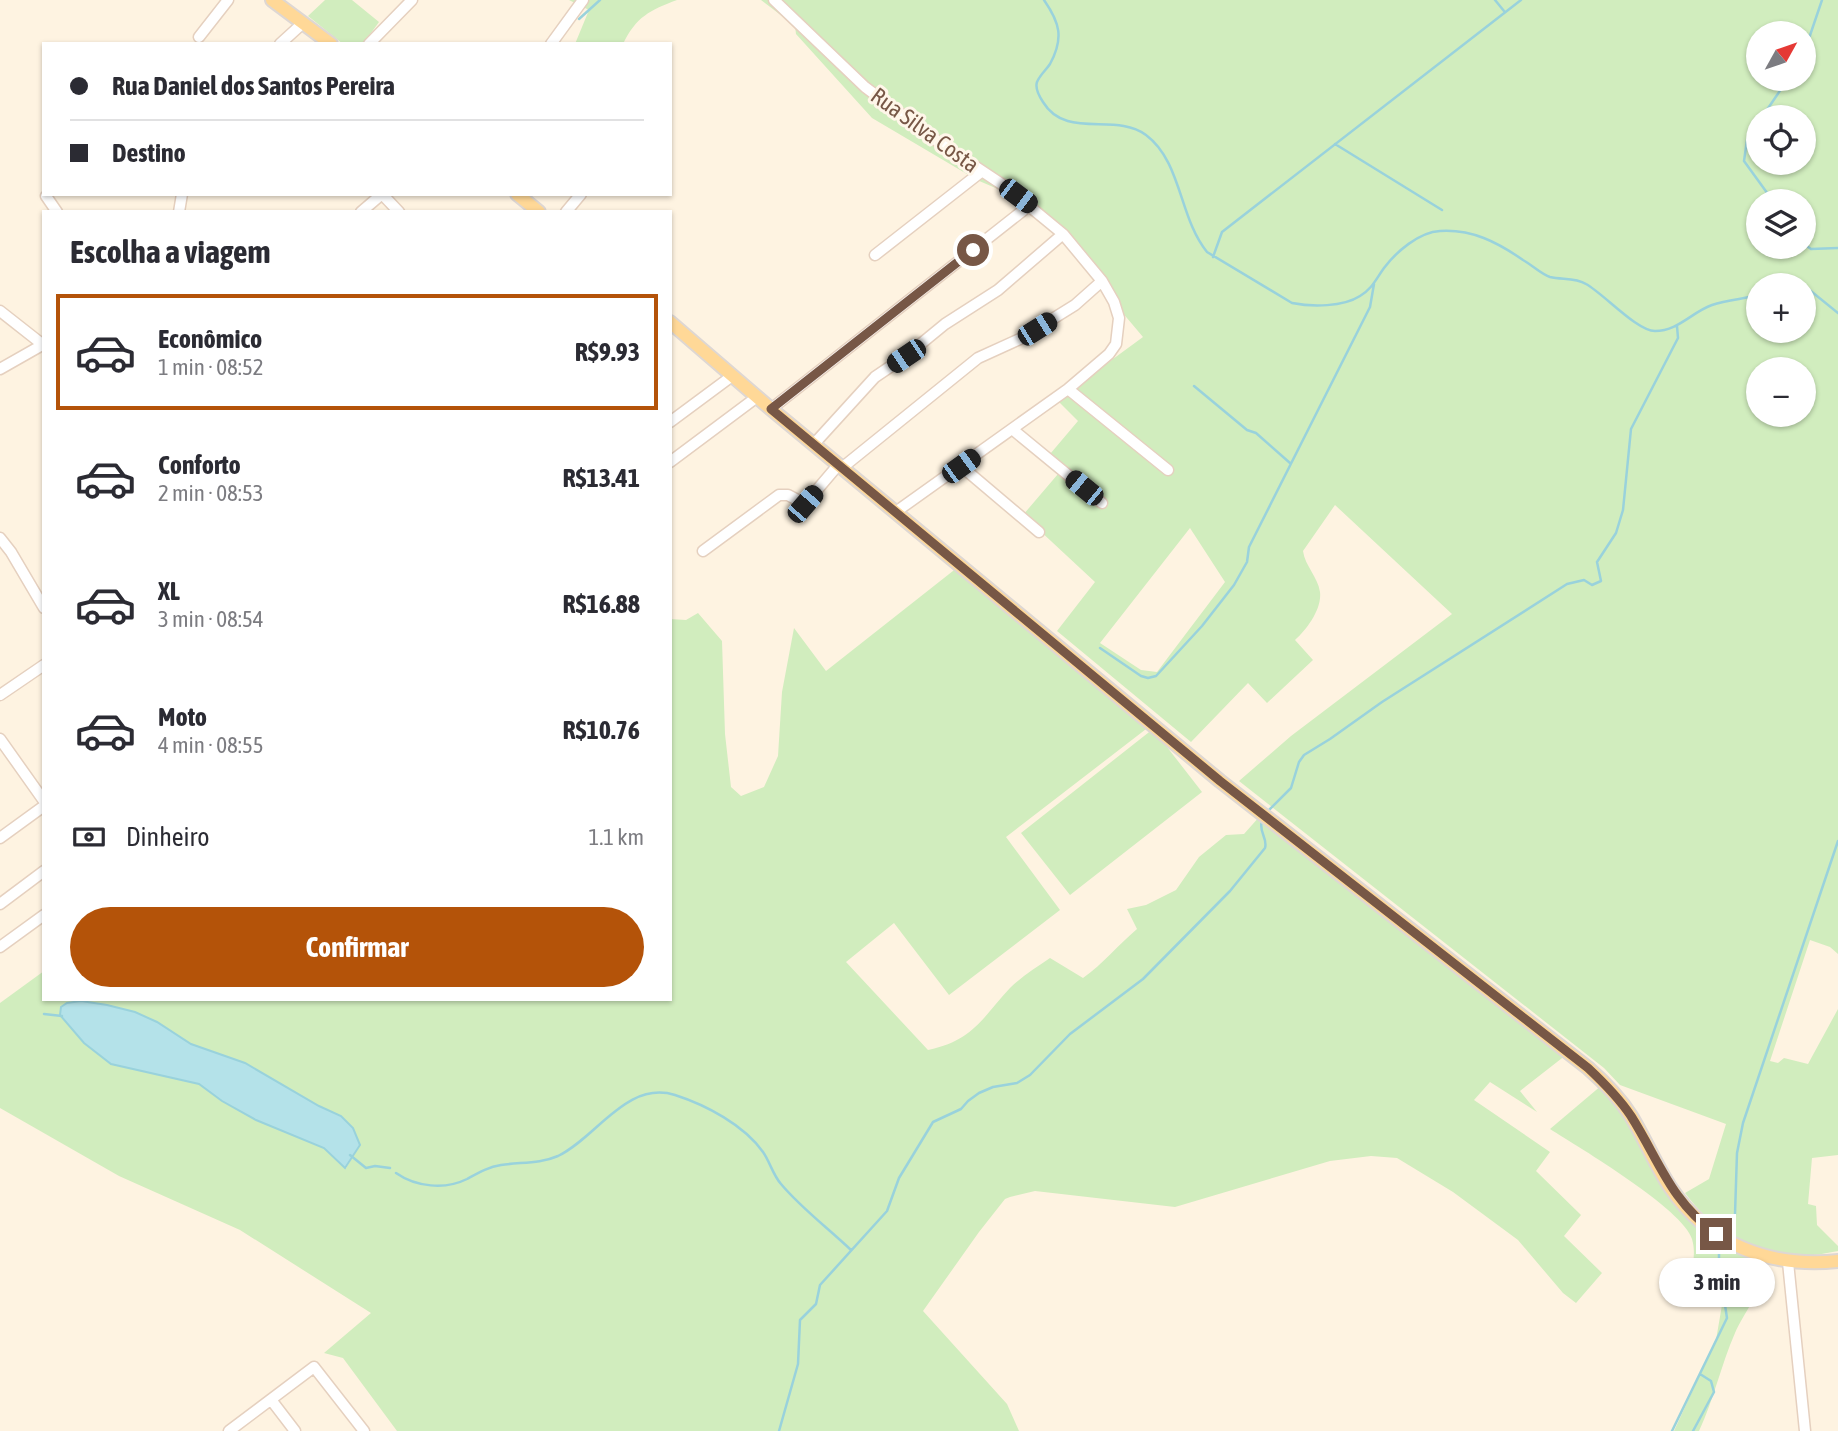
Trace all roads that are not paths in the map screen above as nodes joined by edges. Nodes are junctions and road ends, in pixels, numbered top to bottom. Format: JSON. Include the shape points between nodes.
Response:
{"nodes":[{"id":1,"x":228,"y":0,"type":"edge"},
{"id":2,"x":272,"y":0,"type":"edge"},
{"id":3,"x":412,"y":0,"type":"edge"},
{"id":4,"x":583,"y":0,"type":"edge"},
{"id":5,"x":775,"y":0,"type":"edge"},
{"id":6,"x":303,"y":23,"type":"junction"},
{"id":7,"x":199,"y":37,"type":"dead end"},
{"id":8,"x":282,"y":42,"type":"edge"},
{"id":9,"x":328,"y":42,"type":"edge"},
{"id":10,"x":371,"y":42,"type":"edge"},
{"id":11,"x":552,"y":42,"type":"edge"},
{"id":12,"x":982,"y":172,"type":"junction"},
{"id":13,"x":380,"y":196,"type":"edge"},
{"id":14,"x":384,"y":196,"type":"edge"},
{"id":15,"x":519,"y":196,"type":"edge"},
{"id":16,"x":579,"y":196,"type":"edge"},
{"id":17,"x":1030,"y":205,"type":"junction"},
{"id":18,"x":363,"y":210,"type":"edge"},
{"id":19,"x":397,"y":210,"type":"edge"},
{"id":20,"x":537,"y":210,"type":"edge"},
{"id":21,"x":568,"y":210,"type":"edge"},
{"id":22,"x":1063,"y":234,"type":"junction"},
{"id":23,"x":875,"y":255,"type":"dead end"},
{"id":24,"x":1102,"y":281,"type":"junction"},
{"id":25,"x":0,"y":311,"type":"edge"},
{"id":26,"x":672,"y":324,"type":"edge"},
{"id":27,"x":42,"y":343,"type":"edge"},
{"id":28,"x":42,"y":345,"type":"edge"},
{"id":29,"x":0,"y":369,"type":"edge"},
{"id":30,"x":732,"y":376,"type":"junction"},
{"id":31,"x":1068,"y":389,"type":"junction"},
{"id":32,"x":757,"y":397,"type":"junction"},
{"id":33,"x":771,"y":409,"type":"junction"},
{"id":34,"x":672,"y":421,"type":"edge"},
{"id":35,"x":1012,"y":429,"type":"junction"},
{"id":36,"x":814,"y":444,"type":"junction"},
{"id":37,"x":672,"y":461,"type":"edge"},
{"id":38,"x":841,"y":466,"type":"junction"},
{"id":39,"x":961,"y":466,"type":"junction"},
{"id":40,"x":1168,"y":470,"type":"dead end"},
{"id":41,"x":1102,"y":503,"type":"dead end"},
{"id":42,"x":897,"y":511,"type":"junction"},
{"id":43,"x":1039,"y":532,"type":"dead end"},
{"id":44,"x":0,"y":538,"type":"edge"},
{"id":45,"x":703,"y":551,"type":"dead end"},
{"id":46,"x":42,"y":605,"type":"edge"},
{"id":47,"x":42,"y":666,"type":"edge"},
{"id":48,"x":0,"y":695,"type":"edge"},
{"id":49,"x":0,"y":739,"type":"edge"},
{"id":50,"x":42,"y":798,"type":"edge"},
{"id":51,"x":42,"y":807,"type":"edge"},
{"id":52,"x":0,"y":838,"type":"edge"},
{"id":53,"x":42,"y":873,"type":"edge"},
{"id":54,"x":0,"y":904,"type":"edge"},
{"id":55,"x":42,"y":916,"type":"edge"},
{"id":56,"x":0,"y":947,"type":"edge"},
{"id":57,"x":1838,"y":1261,"type":"edge"},
{"id":58,"x":1788,"y":1262,"type":"junction"},
{"id":59,"x":272,"y":1401,"type":"junction"},
{"id":60,"x":229,"y":1431,"type":"edge"},
{"id":61,"x":295,"y":1431,"type":"edge"},
{"id":62,"x":364,"y":1431,"type":"edge"},
{"id":63,"x":1805,"y":1431,"type":"edge"}],
"edges":[{"from":1,"to":7,"type":"street"},
{"from":2,"to":6,"type":"main road"},
{"from":3,"to":10,"type":"street"},
{"from":4,"to":11,"type":"street"},
{"from":5,"to":12,"type":"street","name":"Rua Silva Costa","via":[[865,87]]},
{"from":6,"to":8,"type":"street"},
{"from":6,"to":9,"type":"main road"},
{"from":12,"to":17,"type":"street","name":"Rua Silva Costa"},
{"from":12,"to":23,"type":"street"},
{"from":13,"to":18,"type":"street"},
{"from":14,"to":19,"type":"street"},
{"from":15,"to":20,"type":"main road"},
{"from":16,"to":21,"type":"street"},
{"from":17,"to":22,"type":"street","name":"Rua Silva Costa"},
{"from":17,"to":33,"type":"street"},
{"from":22,"to":24,"type":"street","name":"Rua Silva Costa"},
{"from":22,"to":36,"type":"street","via":[[998,290],[875,377]]},
{"from":24,"to":31,"type":"street","name":"Rua Silva Costa","via":[[1119,318],[1116,344]]},
{"from":24,"to":38,"type":"street","via":[[1075,305],[1022,338],[978,358]]},
{"from":25,"to":27,"type":"street"},
{"from":26,"to":30,"type":"main road"},
{"from":28,"to":29,"type":"street"},
{"from":30,"to":32,"type":"main road"},
{"from":30,"to":34,"type":"street"},
{"from":31,"to":35,"type":"street","name":"Rua Silva Costa"},
{"from":31,"to":40,"type":"street"},
{"from":32,"to":33,"type":"main road"},
{"from":32,"to":37,"type":"street"},
{"from":33,"to":36,"type":"main road"},
{"from":35,"to":39,"type":"street","name":"Rua Silva Costa"},
{"from":35,"to":41,"type":"street"},
{"from":36,"to":38,"type":"main road"},
{"from":38,"to":42,"type":"main road"},
{"from":38,"to":45,"type":"street","via":[[805,504],[779,495]]},
{"from":39,"to":42,"type":"street","name":"Rua Silva Costa"},
{"from":39,"to":43,"type":"street"},
{"from":42,"to":58,"type":"main road","via":[[1220,781],[1588,1068],[1631,1116],[1669,1185],[1698,1220],[1738,1246]]},
{"from":44,"to":46,"type":"street"},
{"from":47,"to":48,"type":"street"},
{"from":49,"to":50,"type":"street"},
{"from":51,"to":52,"type":"street"},
{"from":53,"to":54,"type":"street"},
{"from":55,"to":56,"type":"street"},
{"from":57,"to":58,"type":"main road"},
{"from":58,"to":63,"type":"street"},
{"from":59,"to":60,"type":"street"},
{"from":59,"to":61,"type":"street"},
{"from":59,"to":62,"type":"street","via":[[314,1367]]}]}
